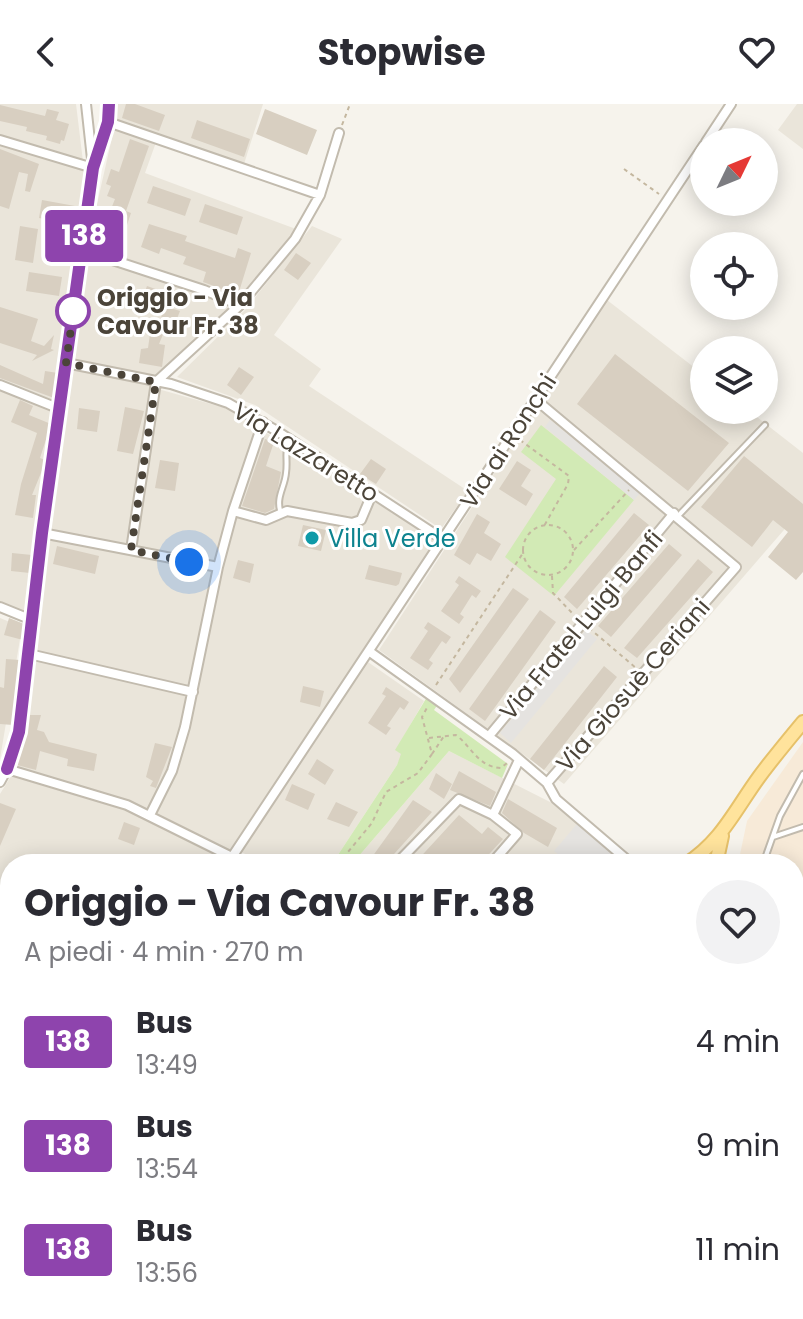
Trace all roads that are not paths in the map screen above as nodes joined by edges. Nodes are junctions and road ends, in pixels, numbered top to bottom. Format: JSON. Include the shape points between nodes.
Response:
{"nodes":[{"id":1,"x":86,"y":104,"type":"edge"},
{"id":2,"x":109,"y":104,"type":"edge"},
{"id":3,"x":731,"y":104,"type":"edge"},
{"id":4,"x":108,"y":122,"type":"junction"},
{"id":5,"x":715,"y":128,"type":"edge"},
{"id":6,"x":339,"y":133,"type":"road end"},
{"id":7,"x":0,"y":140,"type":"edge"},
{"id":8,"x":690,"y":166,"type":"edge"},
{"id":9,"x":93,"y":168,"type":"junction"},
{"id":10,"x":320,"y":195,"type":"junction"},
{"id":11,"x":82,"y":250,"type":"junction"},
{"id":12,"x":240,"y":305,"type":"junction"},
{"id":13,"x":66,"y":363,"type":"junction"},
{"id":14,"x":156,"y":382,"type":"junction"},
{"id":15,"x":0,"y":385,"type":"edge"},
{"id":16,"x":535,"y":399,"type":"junction"},
{"id":17,"x":60,"y":409,"type":"junction"},
{"id":18,"x":263,"y":422,"type":"junction"},
{"id":19,"x":765,"y":425,"type":"dead end"},
{"id":20,"x":289,"y":439,"type":"junction"},
{"id":21,"x":372,"y":494,"type":"junction"},
{"id":22,"x":233,"y":511,"type":"junction"},
{"id":23,"x":281,"y":513,"type":"junction"},
{"id":24,"x":676,"y":515,"type":"junction"},
{"id":25,"x":42,"y":533,"type":"junction"},
{"id":26,"x":444,"y":540,"type":"junction"},
{"id":27,"x":131,"y":550,"type":"junction"},
{"id":28,"x":218,"y":567,"type":"junction"},
{"id":29,"x":0,"y":607,"type":"edge"},
{"id":30,"x":32,"y":620,"type":"junction"},
{"id":31,"x":370,"y":652,"type":"junction"},
{"id":32,"x":29,"y":654,"type":"junction"},
{"id":33,"x":193,"y":692,"type":"junction"},
{"id":34,"x":803,"y":722,"type":"edge"},
{"id":35,"x":489,"y":736,"type":"junction"},
{"id":36,"x":516,"y":757,"type":"junction"},
{"id":37,"x":7,"y":769,"type":"junction"},
{"id":38,"x":803,"y":774,"type":"edge"},
{"id":39,"x":0,"y":782,"type":"edge"},
{"id":40,"x":547,"y":783,"type":"junction"},
{"id":41,"x":150,"y":815,"type":"junction"},
{"id":42,"x":493,"y":815,"type":"junction"},
{"id":43,"x":803,"y":827,"type":"edge"},
{"id":44,"x":723,"y":833,"type":"junction"},
{"id":45,"x":773,"y":837,"type":"junction"},
{"id":46,"x":226,"y":854,"type":"edge"},
{"id":47,"x":234,"y":854,"type":"edge"},
{"id":48,"x":406,"y":854,"type":"edge"},
{"id":49,"x":500,"y":854,"type":"edge"},
{"id":50,"x":620,"y":854,"type":"edge"},
{"id":51,"x":702,"y":854,"type":"edge"},
{"id":52,"x":718,"y":854,"type":"edge"},
{"id":53,"x":767,"y":854,"type":"edge"}],
"edges":[{"from":1,"to":9,"type":"street"},
{"from":2,"to":4,"type":"street"},
{"from":3,"to":5,"type":"street","name":"Via ai Ronchi"},
{"from":4,"to":9,"type":"street"},
{"from":4,"to":10,"type":"street"},
{"from":6,"to":10,"type":"street"},
{"from":7,"to":9,"type":"street"},
{"from":8,"to":16,"type":"street","name":"Via ai Ronchi"},
{"from":9,"to":11,"type":"street"},
{"from":10,"to":12,"type":"street","via":[[295,239]]},
{"from":11,"to":12,"type":"street"},
{"from":11,"to":13,"type":"street"},
{"from":12,"to":14,"type":"street"},
{"from":13,"to":14,"type":"street","name":"Via Lazzaretto"},
{"from":13,"to":17,"type":"street"},
{"from":14,"to":18,"type":"street","name":"Via Lazzaretto","via":[[228,403]]},
{"from":14,"to":27,"type":"street"},
{"from":15,"to":17,"type":"street"},
{"from":16,"to":24,"type":"street"},
{"from":16,"to":26,"type":"street","name":"Via ai Ronchi"},
{"from":17,"to":25,"type":"street"},
{"from":18,"to":20,"type":"street","name":"Via Lazzaretto"},
{"from":18,"to":22,"type":"street"},
{"from":19,"to":24,"type":"lane"},
{"from":20,"to":21,"type":"street","name":"Via Lazzaretto"},
{"from":20,"to":23,"type":"lane"},
{"from":21,"to":23,"type":"street","via":[[357,522]]},
{"from":21,"to":26,"type":"street","name":"Via Lazzaretto"},
{"from":22,"to":23,"type":"street","via":[[266,520]]},
{"from":22,"to":28,"type":"street"},
{"from":24,"to":35,"type":"street","name":"Via Fratel Luigi Banfi"},
{"from":24,"to":40,"type":"street","name":"Via Giosuè Ceriani","via":[[736,567]]},
{"from":25,"to":27,"type":"street"},
{"from":25,"to":30,"type":"street"},
{"from":26,"to":31,"type":"street","name":"Via ai Ronchi"},
{"from":27,"to":28,"type":"street"},
{"from":28,"to":33,"type":"street"},
{"from":29,"to":30,"type":"street"},
{"from":30,"to":32,"type":"street"},
{"from":31,"to":35,"type":"street","name":"Via Giosuè Ceriani"},
{"from":31,"to":47,"type":"street","name":"Via ai Ronchi"},
{"from":32,"to":33,"type":"street"},
{"from":32,"to":37,"type":"street","via":[[17,744]]},
{"from":33,"to":41,"type":"street","via":[[172,771]]},
{"from":34,"to":44,"type":"main road"},
{"from":35,"to":36,"type":"street","name":"Via Giosuè Ceriani"},
{"from":36,"to":40,"type":"street","name":"Via Giosuè Ceriani"},
{"from":36,"to":42,"type":"street"},
{"from":37,"to":39,"type":"street"},
{"from":37,"to":41,"type":"street"},
{"from":38,"to":45,"type":"lane"},
{"from":40,"to":50,"type":"street","via":[[556,799]]},
{"from":41,"to":46,"type":"street"},
{"from":42,"to":48,"type":"street","via":[[459,799]]},
{"from":42,"to":49,"type":"street","via":[[517,834]]},
{"from":43,"to":45,"type":"lane"},
{"from":44,"to":51,"type":"main road"},
{"from":44,"to":52,"type":"main road"},
{"from":45,"to":53,"type":"lane"}]}
